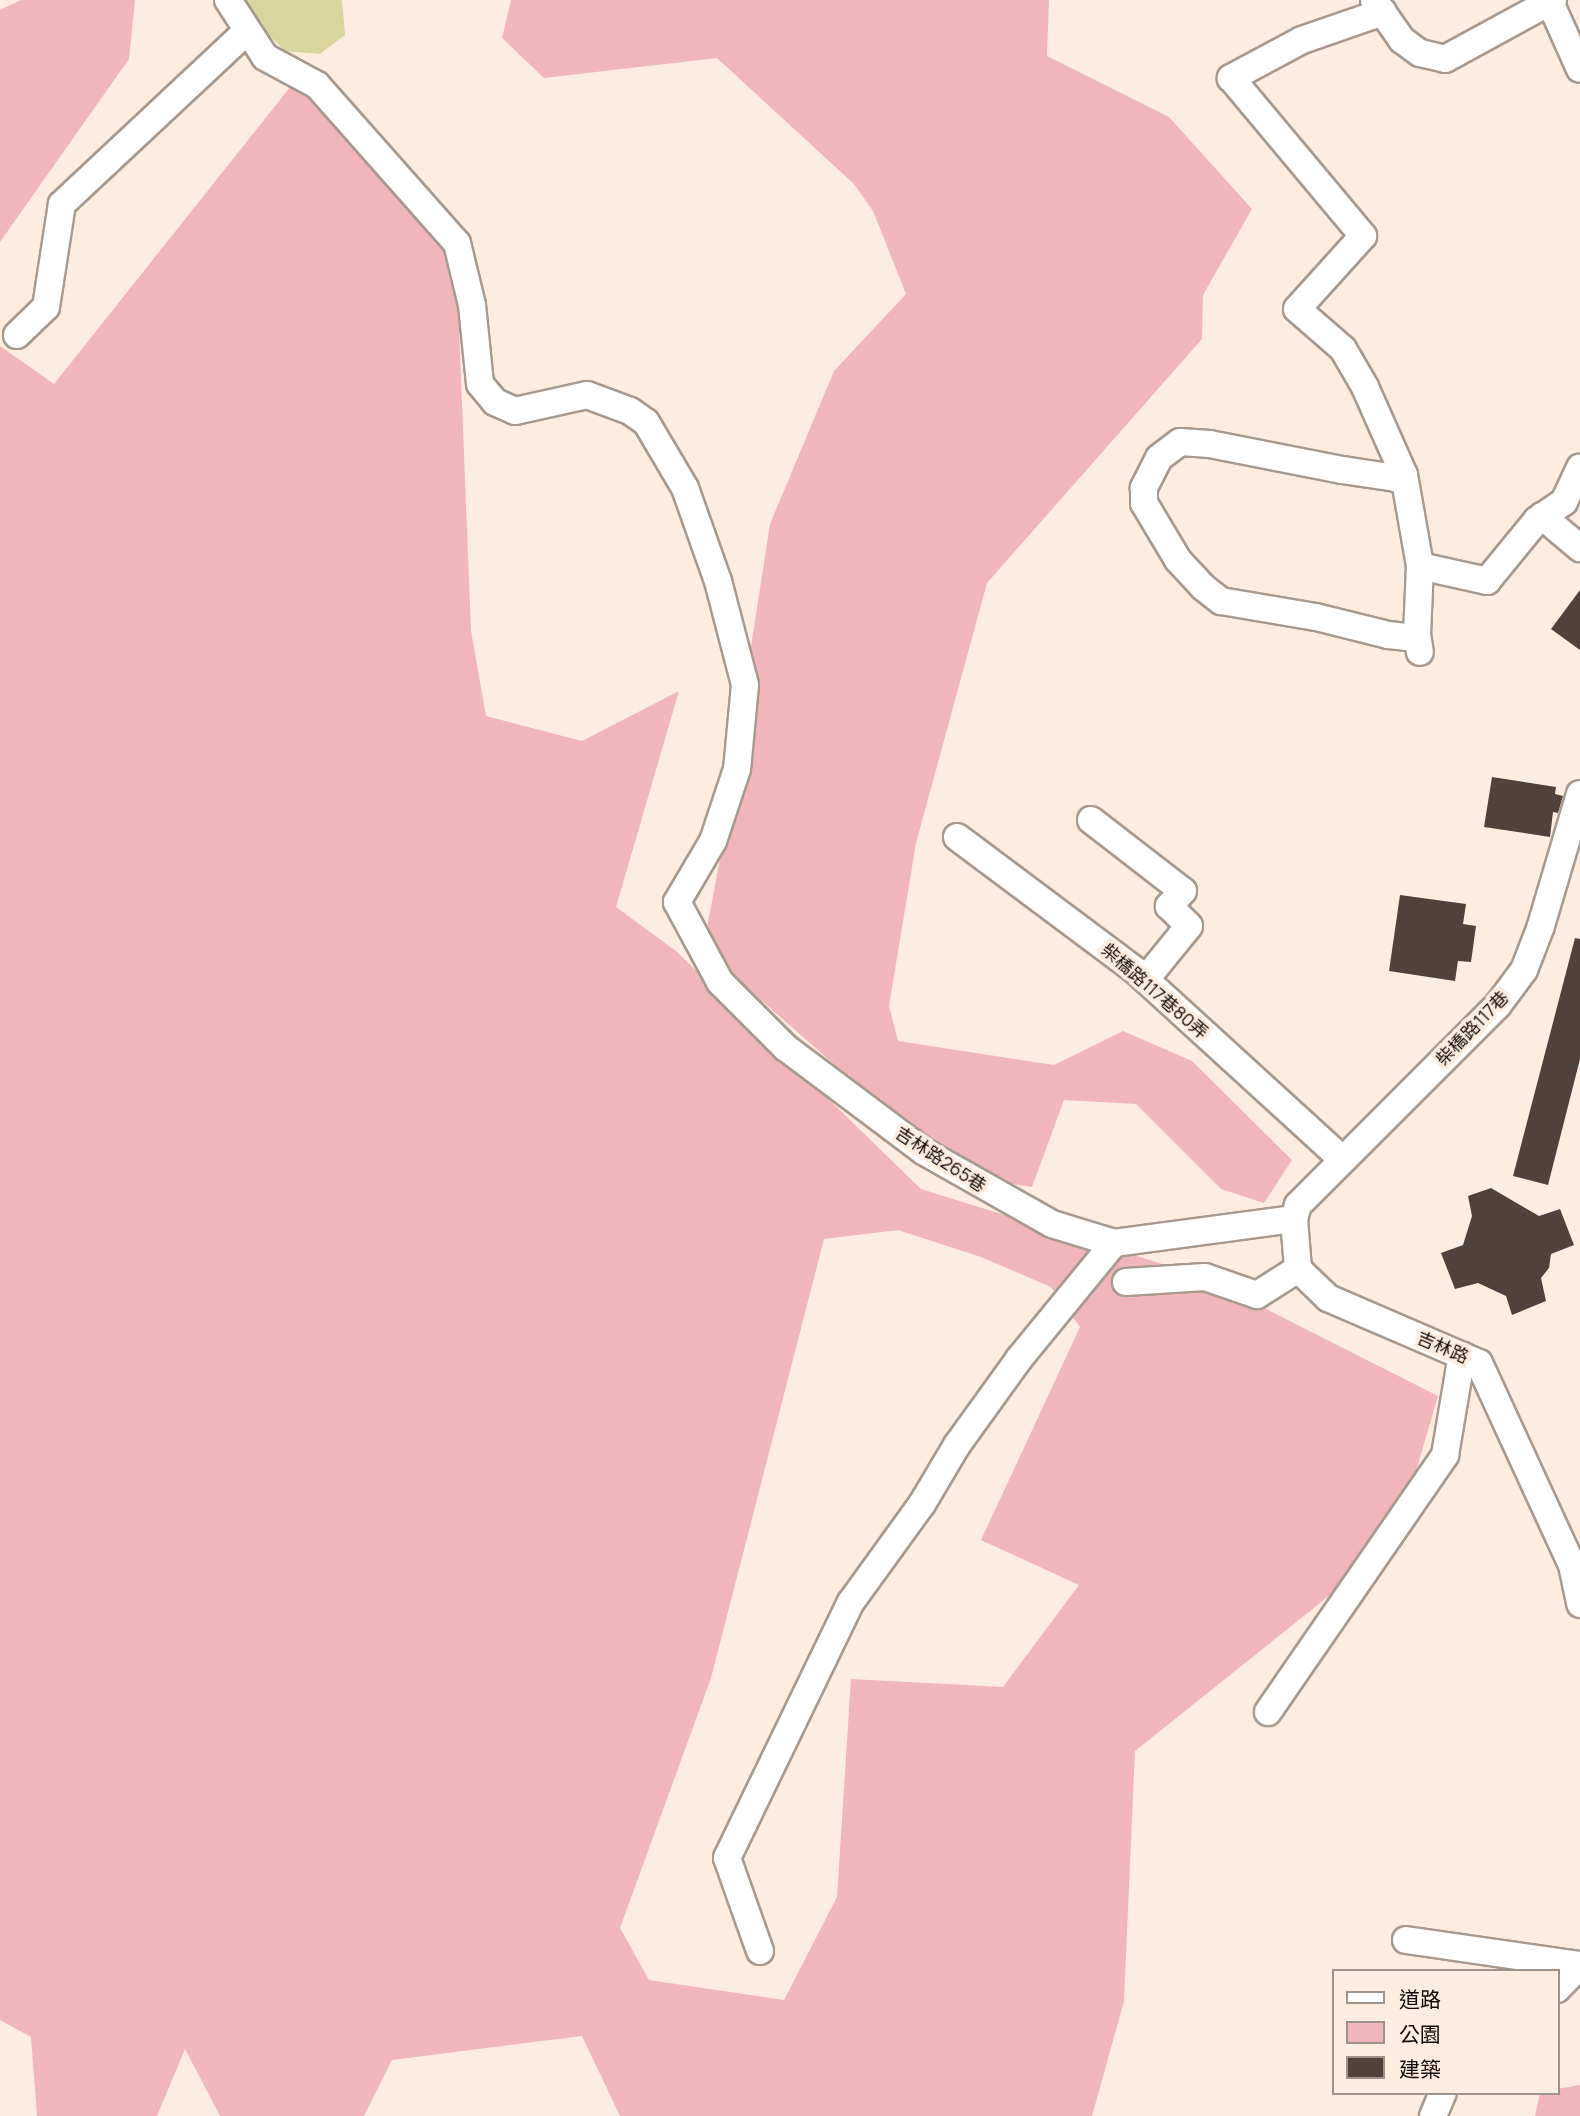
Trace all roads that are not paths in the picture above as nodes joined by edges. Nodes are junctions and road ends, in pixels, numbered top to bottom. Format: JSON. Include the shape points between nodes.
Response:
{"nodes":[{"id":1,"x":228,"y":0,"type":"edge"},
{"id":2,"x":1552,"y":1,"type":"edge"},
{"id":3,"x":1378,"y":6,"type":"edge"},
{"id":4,"x":246,"y":32,"type":"junction"},
{"id":5,"x":1580,"y":69,"type":"edge"},
{"id":6,"x":16,"y":335,"type":"dead end"},
{"id":7,"x":1580,"y":467,"type":"edge"},
{"id":8,"x":1404,"y":475,"type":"junction"},
{"id":9,"x":1542,"y":516,"type":"junction"},
{"id":10,"x":1580,"y":548,"type":"edge"},
{"id":11,"x":1420,"y":566,"type":"junction"},
{"id":12,"x":1580,"y":794,"type":"edge"},
{"id":13,"x":1091,"y":820,"type":"dead end"},
{"id":14,"x":957,"y":837,"type":"dead end"},
{"id":15,"x":1146,"y":979,"type":"junction"},
{"id":16,"x":1342,"y":1159,"type":"junction"},
{"id":17,"x":1294,"y":1219,"type":"junction"},
{"id":18,"x":1114,"y":1243,"type":"junction"},
{"id":19,"x":1298,"y":1269,"type":"junction"},
{"id":20,"x":1126,"y":1282,"type":"dead end"},
{"id":21,"x":1462,"y":1355,"type":"junction"},
{"id":22,"x":1580,"y":1604,"type":"edge"},
{"id":23,"x":1268,"y":1712,"type":"dead end"},
{"id":24,"x":1406,"y":1940,"type":"dead end"},
{"id":25,"x":760,"y":1951,"type":"dead end"},
{"id":26,"x":1580,"y":1965,"type":"edge"},
{"id":27,"x":1559,"y":1987,"type":"edge"},
{"id":28,"x":1442,"y":2095,"type":"edge"},
{"id":29,"x":1433,"y":2116,"type":"edge"}],
"edges":[{"from":1,"to":4,"type":"street"},
{"from":2,"to":3,"type":"street","via":[[1445,59],[1420,53],[1402,40]]},
{"from":2,"to":5,"type":"street"},
{"from":3,"to":8,"type":"street","via":[[1231,78],[1363,236],[1297,309],[1343,349]]},
{"from":4,"to":6,"type":"street","via":[[62,204],[46,307]]},
{"from":4,"to":18,"type":"street","name":"吉林路265巷","via":[[265,57],[317,85],[457,243],[472,305],[480,384],[495,402],[515,411],[587,395],[630,411],[646,422],[685,488],[718,581],[745,685],[737,769],[713,841],[677,902],[720,982],[786,1048],[923,1151],[1052,1224]]},
{"from":7,"to":9,"type":"street","via":[[1564,502]]},
{"from":8,"to":11,"type":"street"},
{"from":8,"to":11,"type":"street","via":[[1396,478],[1180,442],[1159,458],[1144,488],[1144,503],[1178,560],[1221,601],[1316,617],[1419,643]]},
{"from":9,"to":10,"type":"street"},
{"from":9,"to":11,"type":"street","via":[[1487,581]]},
{"from":12,"to":16,"type":"street","name":"柴橋路117巷","via":[[1524,970],[1498,1005]]},
{"from":13,"to":15,"type":"street","via":[[1183,891],[1169,906],[1189,926]]},
{"from":14,"to":15,"type":"street","name":"柴橋路117巷80弄"},
{"from":15,"to":16,"type":"street","name":"柴橋路117巷80弄"},
{"from":16,"to":17,"type":"street","name":"柴橋路117巷","via":[[1298,1205]]},
{"from":17,"to":18,"type":"street","name":"吉林路265巷"},
{"from":17,"to":19,"type":"street"},
{"from":18,"to":25,"type":"street","via":[[1018,1359],[851,1602],[727,1858]]},
{"from":19,"to":20,"type":"street","via":[[1257,1294],[1205,1278]]},
{"from":19,"to":21,"type":"street","name":"吉林路","via":[[1328,1298]]},
{"from":21,"to":22,"type":"street","name":"吉林路","via":[[1479,1363],[1572,1565]]},
{"from":21,"to":23,"type":"street","via":[[1444,1455]]},
{"from":24,"to":26,"type":"street"},
{"from":26,"to":27,"type":"street"},
{"from":28,"to":29,"type":"street"}]}
